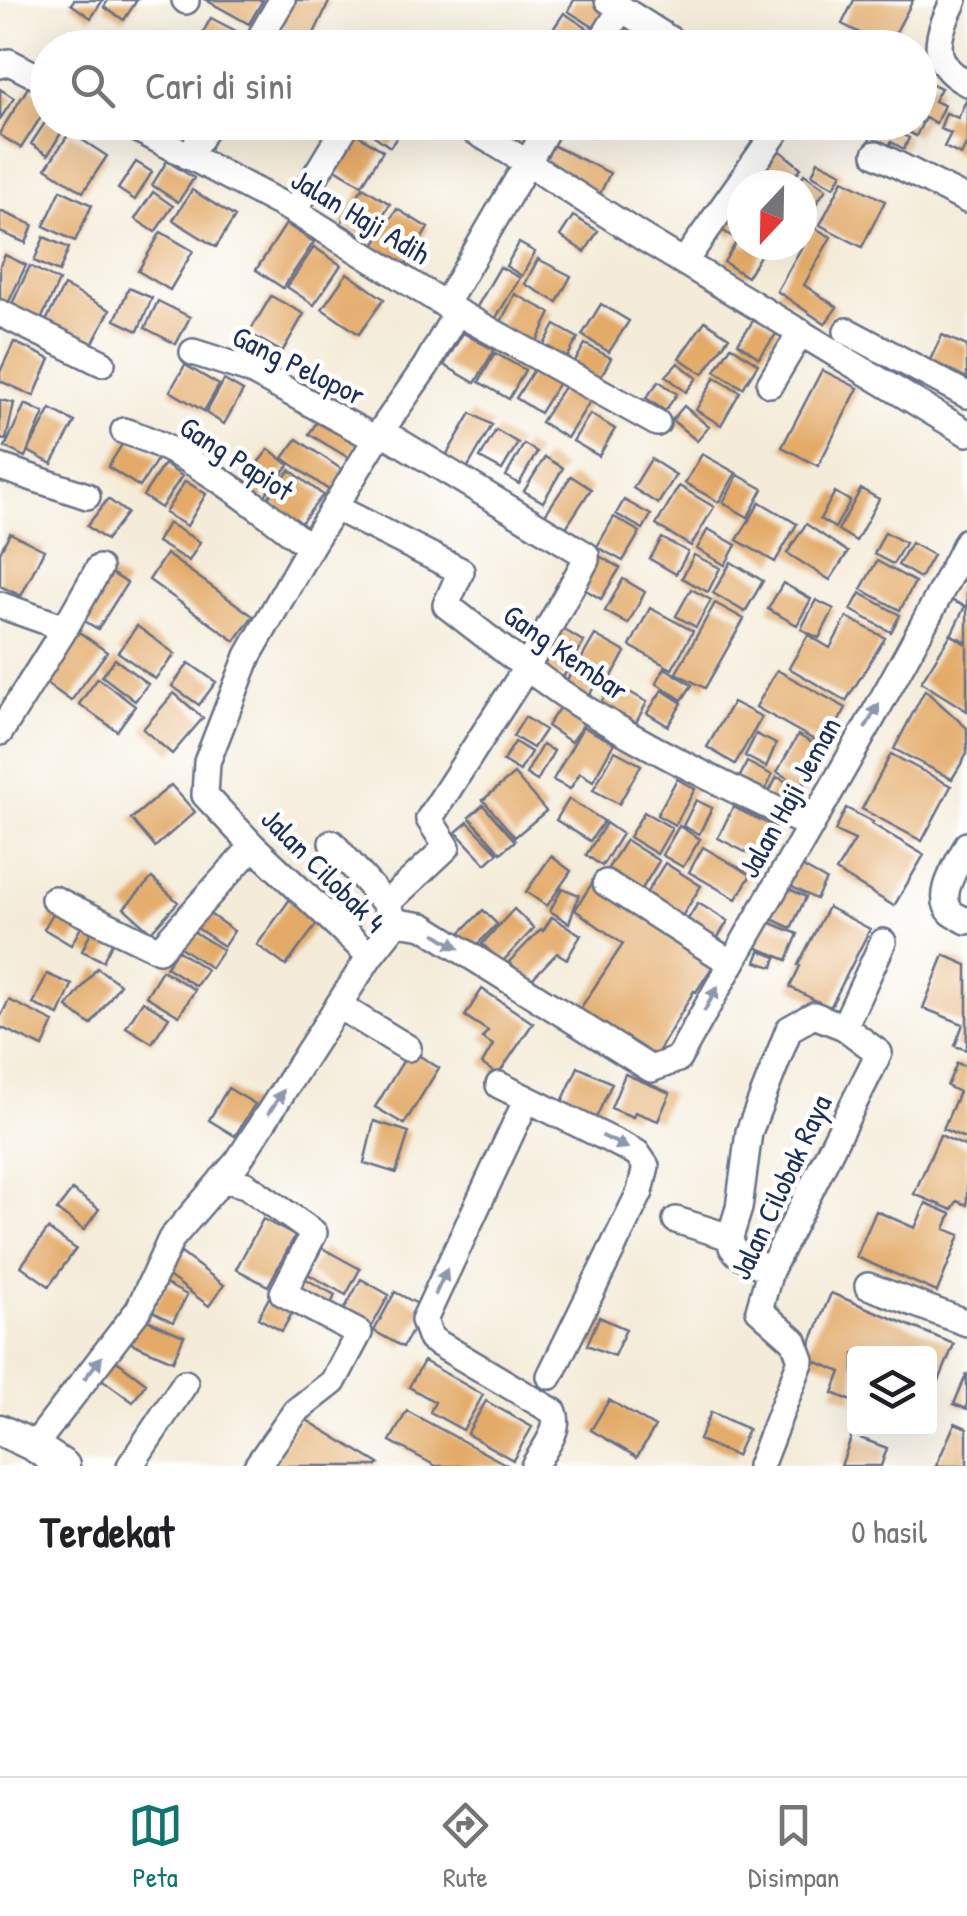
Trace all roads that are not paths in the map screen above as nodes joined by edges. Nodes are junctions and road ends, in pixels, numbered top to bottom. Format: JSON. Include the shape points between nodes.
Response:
{"nodes":[{"id":1,"x":282,"y":0,"type":"edge"},
{"id":2,"x":954,"y":0,"type":"edge"},
{"id":3,"x":615,"y":5,"type":"edge"},
{"id":4,"x":264,"y":30,"type":"edge"},
{"id":5,"x":605,"y":30,"type":"edge"},
{"id":6,"x":655,"y":30,"type":"edge"},
{"id":7,"x":0,"y":65,"type":"edge"},
{"id":8,"x":30,"y":73,"type":"edge"},
{"id":9,"x":967,"y":82,"type":"edge"},
{"id":10,"x":157,"y":140,"type":"edge"},
{"id":11,"x":199,"y":140,"type":"edge"},
{"id":12,"x":337,"y":140,"type":"edge"},
{"id":13,"x":490,"y":140,"type":"edge"},
{"id":14,"x":539,"y":140,"type":"edge"},
{"id":15,"x":770,"y":140,"type":"edge"},
{"id":16,"x":876,"y":154,"type":"dead end"},
{"id":17,"x":189,"y":157,"type":"junction"},
{"id":18,"x":526,"y":162,"type":"junction"},
{"id":19,"x":967,"y":200,"type":"edge"},
{"id":20,"x":294,"y":211,"type":"junction"},
{"id":21,"x":684,"y":262,"type":"junction"},
{"id":22,"x":451,"y":309,"type":"junction"},
{"id":23,"x":0,"y":313,"type":"edge"},
{"id":24,"x":847,"y":331,"type":"dead end"},
{"id":25,"x":800,"y":332,"type":"junction"},
{"id":26,"x":193,"y":352,"type":"dead end"},
{"id":27,"x":102,"y":363,"type":"dead end"},
{"id":28,"x":770,"y":384,"type":"dead end"},
{"id":29,"x":967,"y":396,"type":"edge"},
{"id":30,"x":657,"y":423,"type":"dead end"},
{"id":31,"x":124,"y":431,"type":"dead end"},
{"id":32,"x":967,"y":433,"type":"edge"},
{"id":33,"x":378,"y":435,"type":"junction"},
{"id":34,"x":0,"y":467,"type":"edge"},
{"id":35,"x":87,"y":496,"type":"dead end"},
{"id":36,"x":336,"y":508,"type":"junction"},
{"id":37,"x":967,"y":541,"type":"edge"},
{"id":38,"x":310,"y":547,"type":"junction"},
{"id":39,"x":99,"y":568,"type":"dead end"},
{"id":40,"x":0,"y":605,"type":"edge"},
{"id":41,"x":66,"y":628,"type":"junction"},
{"id":42,"x":526,"y":667,"type":"junction"},
{"id":43,"x":0,"y":732,"type":"edge"},
{"id":44,"x":812,"y":826,"type":"junction"},
{"id":45,"x":332,"y":843,"type":"dead end"},
{"id":46,"x":253,"y":846,"type":"junction"},
{"id":47,"x":967,"y":846,"type":"edge"},
{"id":48,"x":606,"y":883,"type":"dead end"},
{"id":49,"x":54,"y":899,"type":"dead end"},
{"id":50,"x":391,"y":913,"type":"junction"},
{"id":51,"x":967,"y":920,"type":"edge"},
{"id":52,"x":883,"y":942,"type":"dead end"},
{"id":53,"x":370,"y":956,"type":"junction"},
{"id":54,"x":731,"y":963,"type":"junction"},
{"id":55,"x":339,"y":1006,"type":"junction"},
{"id":56,"x":844,"y":1027,"type":"junction"},
{"id":57,"x":408,"y":1048,"type":"dead end"},
{"id":58,"x":499,"y":1085,"type":"dead end"},
{"id":59,"x":527,"y":1099,"type":"junction"},
{"id":60,"x":222,"y":1180,"type":"junction"},
{"id":61,"x":676,"y":1220,"type":"dead end"},
{"id":62,"x":730,"y":1237,"type":"junction"},
{"id":63,"x":770,"y":1271,"type":"junction"},
{"id":64,"x":868,"y":1286,"type":"dead end"},
{"id":65,"x":967,"y":1323,"type":"edge"},
{"id":66,"x":550,"y":1376,"type":"junction"},
{"id":67,"x":185,"y":1383,"type":"dead end"},
{"id":68,"x":523,"y":1392,"type":"junction"},
{"id":69,"x":554,"y":1412,"type":"junction"},
{"id":70,"x":0,"y":1430,"type":"edge"},
{"id":71,"x":34,"y":1446,"type":"junction"},
{"id":72,"x":64,"y":1466,"type":"edge"},
{"id":73,"x":130,"y":1466,"type":"edge"},
{"id":74,"x":257,"y":1466,"type":"edge"},
{"id":75,"x":534,"y":1466,"type":"edge"},
{"id":76,"x":760,"y":1466,"type":"edge"}],
"edges":[{"from":1,"to":4,"type":"street"},
{"from":2,"to":9,"type":"street","via":[[938,46],[950,74]]},
{"from":3,"to":5,"type":"street"},
{"from":3,"to":6,"type":"street"},
{"from":7,"to":8,"type":"street","via":[[9,62]]},
{"from":10,"to":17,"type":"street","name":"Jalan Haji Adih"},
{"from":11,"to":17,"type":"street"},
{"from":12,"to":20,"type":"street"},
{"from":13,"to":18,"type":"street"},
{"from":14,"to":18,"type":"street","name":"Jalan Cilobak 4"},
{"from":15,"to":21,"type":"street"},
{"from":16,"to":19,"type":"street"},
{"from":17,"to":20,"type":"street","name":"Jalan Haji Adih"},
{"from":18,"to":21,"type":"street"},
{"from":18,"to":22,"type":"street","name":"Jalan Cilobak 4"},
{"from":20,"to":22,"type":"street","name":"Jalan Haji Adih"},
{"from":21,"to":25,"type":"street"},
{"from":22,"to":30,"type":"street","name":"Jalan Haji Adih"},
{"from":22,"to":33,"type":"street","name":"Jalan Cilobak 4","via":[[426,366]]},
{"from":23,"to":27,"type":"street"},
{"from":24,"to":29,"type":"street"},
{"from":25,"to":28,"type":"street"},
{"from":25,"to":32,"type":"street"},
{"from":26,"to":33,"type":"street","name":"Gang Pelopor","via":[[249,370]]},
{"from":31,"to":38,"type":"street","name":"Gang Papiot","via":[[228,484]]},
{"from":33,"to":36,"type":"street","name":"Jalan Cilobak 4"},
{"from":33,"to":42,"type":"street","name":"Gang Pelopor","via":[[585,553]]},
{"from":34,"to":35,"type":"street"},
{"from":36,"to":38,"type":"street","name":"Jalan Cilobak 4"},
{"from":36,"to":42,"type":"street","name":"Gang Kembar","via":[[462,570],[446,605]]},
{"from":44,"to":37,"type":"street","name":"Jalan Haji Jeman","one_way":true},
{"from":38,"to":46,"type":"street","name":"Jalan Cilobak 4","via":[[248,656],[207,762],[206,795]]},
{"from":39,"to":41,"type":"street"},
{"from":40,"to":41,"type":"street"},
{"from":41,"to":43,"type":"street"},
{"from":42,"to":44,"type":"street","name":"Gang Kembar","via":[[604,721]]},
{"from":42,"to":50,"type":"street","via":[[429,818],[447,847]]},
{"from":44,"to":54,"type":"street","name":"Jalan Haji Jeman"},
{"from":45,"to":50,"type":"street"},
{"from":46,"to":49,"type":"street","via":[[160,950]]},
{"from":46,"to":53,"type":"street","name":"Jalan Cilobak 4"},
{"from":47,"to":51,"type":"street","via":[[945,892],[953,914]]},
{"from":48,"to":54,"type":"street"},
{"from":50,"to":53,"type":"street"},
{"from":50,"to":54,"type":"street","name":"Jalan Haji Jeman","one_way":true,"via":[[423,926],[651,1069],[678,1059]]},
{"from":52,"to":56,"type":"street"},
{"from":53,"to":55,"type":"street","name":"Jalan Cilobak 4"},
{"from":55,"to":57,"type":"street"},
{"from":60,"to":55,"type":"street","name":"Jalan Cilobak 4","one_way":true},
{"from":56,"to":62,"type":"street","via":[[814,1015],[789,1029],[749,1132]]},
{"from":56,"to":63,"type":"street","name":"Jalan Cilobak Raya","via":[[879,1053]]},
{"from":58,"to":59,"type":"street"},
{"from":59,"to":66,"type":"street","one_way":true,"via":[[637,1153],[646,1166],[640,1192]]},
{"from":68,"to":59,"type":"street","one_way":true,"via":[[431,1338],[424,1320]]},
{"from":71,"to":60,"type":"street","name":"Jalan Cilobak 4","one_way":true,"via":[[139,1309],[171,1239]]},
{"from":60,"to":74,"type":"street","via":[[246,1185],[314,1233],[282,1293],[359,1333],[332,1382],[296,1411]]},
{"from":61,"to":62,"type":"street"},
{"from":62,"to":63,"type":"street","via":[[737,1253]]},
{"from":63,"to":76,"type":"street","name":"Jalan Cilobak Raya","via":[[759,1310],[794,1341],[801,1360]]},
{"from":64,"to":65,"type":"street"},
{"from":66,"to":68,"type":"street","via":[[538,1376]]},
{"from":66,"to":69,"type":"street","via":[[564,1393]]},
{"from":67,"to":73,"type":"street"},
{"from":68,"to":69,"type":"street"},
{"from":69,"to":75,"type":"street","via":[[557,1426]]},
{"from":70,"to":71,"type":"street"},
{"from":71,"to":72,"type":"street"}]}
